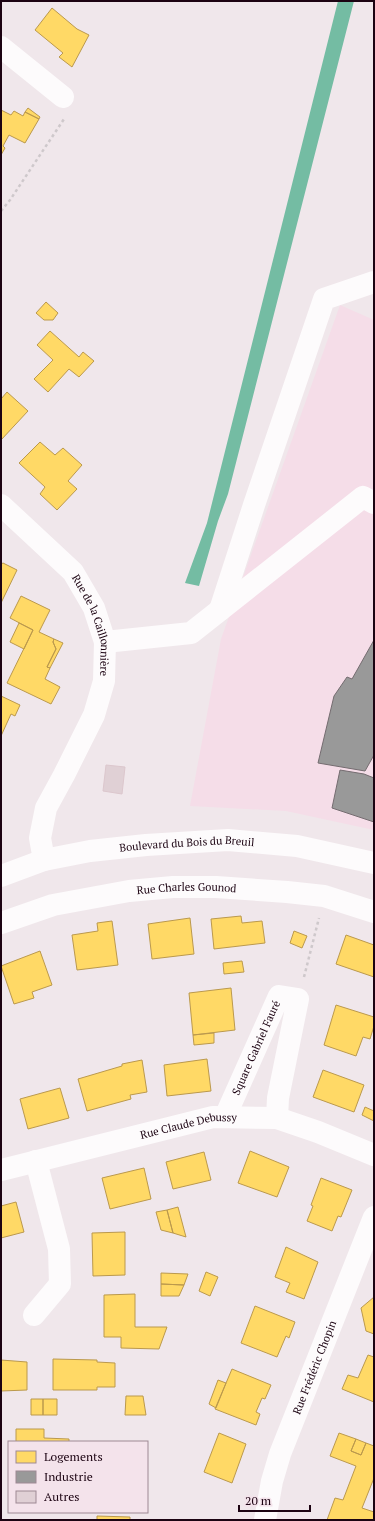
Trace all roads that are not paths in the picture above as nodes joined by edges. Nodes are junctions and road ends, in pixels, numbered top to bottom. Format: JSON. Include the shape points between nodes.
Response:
{"nodes":[{"id":1,"x":1,"y":47,"type":"edge"},
{"id":2,"x":63,"y":97,"type":"road end"},
{"id":3,"x":374,"y":282,"type":"edge"},
{"id":4,"x":374,"y":503,"type":"edge"},
{"id":5,"x":1,"y":505,"type":"edge"},
{"id":6,"x":220,"y":610,"type":"junction"},
{"id":7,"x":105,"y":642,"type":"junction"},
{"id":8,"x":44,"y":860,"type":"junction"},
{"id":9,"x":374,"y":863,"type":"edge"},
{"id":10,"x":1,"y":876,"type":"edge"},
{"id":11,"x":374,"y":912,"type":"edge"},
{"id":12,"x":1,"y":924,"type":"edge"},
{"id":13,"x":225,"y":1117,"type":"junction"},
{"id":14,"x":277,"y":1118,"type":"junction"},
{"id":15,"x":374,"y":1155,"type":"edge"},
{"id":16,"x":36,"y":1161,"type":"junction"},
{"id":17,"x":1,"y":1170,"type":"edge"},
{"id":18,"x":374,"y":1217,"type":"edge"},
{"id":19,"x":34,"y":1315,"type":"dead end"},
{"id":20,"x":265,"y":1520,"type":"edge"}],
"edges":[{"from":1,"to":2,"type":"street"},
{"from":3,"to":6,"type":"street","via":[[324,299]]},
{"from":4,"to":6,"type":"street","via":[[363,497]]},
{"from":5,"to":7,"type":"street","name":"Rue de la Caillonnière","via":[[73,572],[94,608]]},
{"from":6,"to":7,"type":"street","via":[[190,633]]},
{"from":7,"to":8,"type":"street","name":"Rue de la Caillonnière","via":[[104,680],[94,715],[46,808],[40,838]]},
{"from":8,"to":9,"type":"street","name":"Boulevard du Bois du Breuil","via":[[90,851],[228,840],[297,846]]},
{"from":8,"to":10,"type":"street","name":"Boulevard du Bois du Breuil"},
{"from":11,"to":12,"type":"street","name":"Rue Charles Gounod","via":[[324,896],[216,887],[173,887],[129,890],[53,905]]},
{"from":13,"to":14,"type":"street","name":"Rue Claude Debussy"},
{"from":13,"to":14,"type":"street","name":"Square Gabriel Fauré","via":[[278,996],[298,999],[278,1098]]},
{"from":13,"to":16,"type":"street","name":"Rue Claude Debussy","via":[[213,1117]]},
{"from":14,"to":15,"type":"street","name":"Rue Claude Debussy"},
{"from":16,"to":17,"type":"street","name":"Rue Claude Debussy"},
{"from":16,"to":19,"type":"street","via":[[59,1249],[60,1284]]},
{"from":18,"to":20,"type":"street","name":"Rue Frédéric Chopin","via":[[280,1454]]}]}
